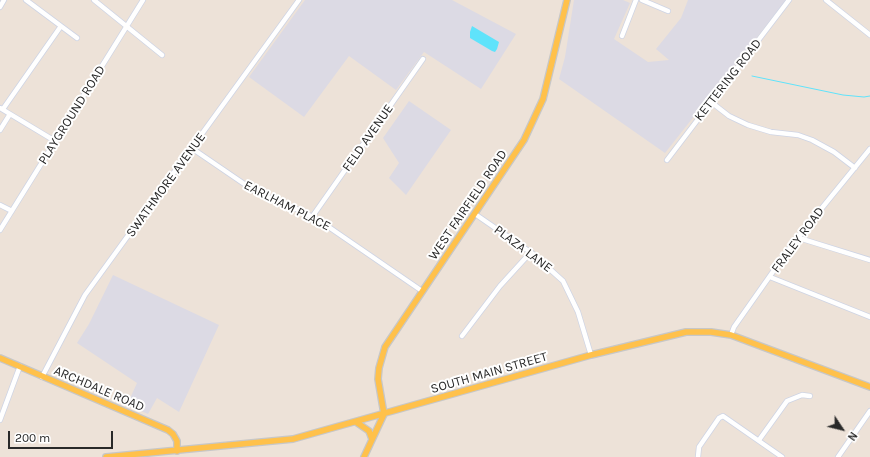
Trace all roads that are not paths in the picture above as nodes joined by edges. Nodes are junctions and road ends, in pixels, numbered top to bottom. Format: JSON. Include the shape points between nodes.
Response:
{"nodes":[{"id":1,"x":4,"y":0,"type":"edge"},
{"id":2,"x":26,"y":0,"type":"edge"},
{"id":3,"x":94,"y":0,"type":"edge"},
{"id":4,"x":143,"y":0,"type":"edge"},
{"id":5,"x":299,"y":0,"type":"edge"},
{"id":6,"x":567,"y":0,"type":"edge"},
{"id":7,"x":636,"y":0,"type":"edge"},
{"id":8,"x":642,"y":0,"type":"edge"},
{"id":9,"x":789,"y":0,"type":"edge"},
{"id":10,"x":826,"y":0,"type":"edge"},
{"id":11,"x":0,"y":7,"type":"edge"},
{"id":12,"x":668,"y":11,"type":"dead end"},
{"id":13,"x":61,"y":26,"type":"junction"},
{"id":14,"x":126,"y":26,"type":"junction"},
{"id":15,"x":870,"y":35,"type":"edge"},
{"id":16,"x":622,"y":36,"type":"dead end"},
{"id":17,"x":77,"y":38,"type":"dead end"},
{"id":18,"x":162,"y":55,"type":"dead end"},
{"id":19,"x":423,"y":59,"type":"dead end"},
{"id":20,"x":711,"y":102,"type":"junction"},
{"id":21,"x":1,"y":109,"type":"edge"},
{"id":22,"x":10,"y":114,"type":"junction"},
{"id":23,"x":0,"y":130,"type":"edge"},
{"id":24,"x":55,"y":141,"type":"junction"},
{"id":25,"x":870,"y":148,"type":"edge"},
{"id":26,"x":193,"y":149,"type":"junction"},
{"id":27,"x":667,"y":160,"type":"dead end"},
{"id":28,"x":855,"y":168,"type":"junction"},
{"id":29,"x":0,"y":205,"type":"edge"},
{"id":30,"x":12,"y":211,"type":"junction"},
{"id":31,"x":475,"y":214,"type":"junction"},
{"id":32,"x":312,"y":217,"type":"junction"},
{"id":33,"x":0,"y":230,"type":"edge"},
{"id":34,"x":799,"y":238,"type":"junction"},
{"id":35,"x":531,"y":252,"type":"junction"},
{"id":36,"x":870,"y":260,"type":"edge"},
{"id":37,"x":770,"y":278,"type":"junction"},
{"id":38,"x":422,"y":291,"type":"junction"},
{"id":39,"x":870,"y":317,"type":"edge"},
{"id":40,"x":731,"y":335,"type":"junction"},
{"id":41,"x":462,"y":336,"type":"dead end"},
{"id":42,"x":591,"y":355,"type":"junction"},
{"id":43,"x":0,"y":358,"type":"edge"},
{"id":44,"x":20,"y":366,"type":"junction"},
{"id":45,"x":42,"y":377,"type":"junction"},
{"id":46,"x":870,"y":387,"type":"edge"},
{"id":47,"x":810,"y":396,"type":"dead end"},
{"id":48,"x":870,"y":411,"type":"edge"},
{"id":49,"x":384,"y":414,"type":"junction"},
{"id":50,"x":0,"y":420,"type":"edge"},
{"id":51,"x":356,"y":422,"type":"junction"},
{"id":52,"x":372,"y":439,"type":"junction"},
{"id":53,"x":759,"y":440,"type":"junction"},
{"id":54,"x":177,"y":450,"type":"junction"},
{"id":55,"x":106,"y":457,"type":"edge"},
{"id":56,"x":364,"y":457,"type":"edge"},
{"id":57,"x":698,"y":457,"type":"edge"},
{"id":58,"x":782,"y":457,"type":"edge"},
{"id":59,"x":838,"y":457,"type":"edge"}],
"edges":[{"from":1,"to":11,"type":"street"},
{"from":2,"to":13,"type":"street"},
{"from":3,"to":14,"type":"street"},
{"from":4,"to":14,"type":"street","name":"PLAYGROUND ROAD"},
{"from":5,"to":26,"type":"street","name":"SWATHMORE AVENUE"},
{"from":6,"to":31,"type":"main road","name":"WEST FAIRFIELD ROAD","via":[[543,99],[524,140]]},
{"from":7,"to":16,"type":"street"},
{"from":8,"to":12,"type":"street"},
{"from":9,"to":20,"type":"street","name":"KETTERING ROAD"},
{"from":10,"to":15,"type":"street"},
{"from":13,"to":17,"type":"street"},
{"from":13,"to":21,"type":"street"},
{"from":14,"to":18,"type":"street"},
{"from":14,"to":24,"type":"street","name":"PLAYGROUND ROAD"},
{"from":19,"to":32,"type":"street","name":"FELD AVENUE"},
{"from":20,"to":27,"type":"street","name":"KETTERING ROAD"},
{"from":20,"to":28,"type":"street","via":[[748,125],[812,140]]},
{"from":21,"to":22,"type":"street"},
{"from":22,"to":23,"type":"street"},
{"from":22,"to":24,"type":"street"},
{"from":24,"to":30,"type":"street","name":"PLAYGROUND ROAD"},
{"from":25,"to":28,"type":"street","name":"FRALEY ROAD"},
{"from":26,"to":32,"type":"street","name":"EARLHAM PLACE","via":[[256,192]]},
{"from":26,"to":45,"type":"street","name":"SWATHMORE AVENUE","via":[[85,295]]},
{"from":28,"to":34,"type":"street","name":"FRALEY ROAD"},
{"from":29,"to":30,"type":"street"},
{"from":30,"to":33,"type":"street","name":"PLAYGROUND ROAD"},
{"from":31,"to":35,"type":"street","name":"PLAZA LANE"},
{"from":31,"to":38,"type":"main road","name":"WEST FAIRFIELD ROAD"},
{"from":32,"to":38,"type":"street","name":"EARLHAM PLACE"},
{"from":34,"to":36,"type":"street"},
{"from":34,"to":37,"type":"street","name":"FRALEY ROAD"},
{"from":35,"to":41,"type":"street","via":[[500,286]]},
{"from":35,"to":42,"type":"street","name":"PLAZA LANE","via":[[563,281],[578,312]]},
{"from":37,"to":39,"type":"street"},
{"from":37,"to":40,"type":"street","name":"FRALEY ROAD","via":[[734,327]]},
{"from":38,"to":49,"type":"main road","name":"WEST FAIRFIELD ROAD","via":[[388,340],[381,357],[378,379]]},
{"from":40,"to":42,"type":"main road","name":"SOUTH MAIN STREET","via":[[700,332],[674,334]]},
{"from":40,"to":46,"type":"main road","name":"SOUTH MAIN STREET"},
{"from":42,"to":49,"type":"main road","name":"SOUTH MAIN STREET"},
{"from":43,"to":44,"type":"main road","name":"ARCHDALE ROAD"},
{"from":44,"to":45,"type":"main road","name":"ARCHDALE ROAD"},
{"from":44,"to":50,"type":"street"},
{"from":45,"to":54,"type":"main road","name":"ARCHDALE ROAD","via":[[168,430],[177,441]]},
{"from":47,"to":53,"type":"street","via":[[802,395],[787,401]]},
{"from":48,"to":59,"type":"street"},
{"from":49,"to":51,"type":"main road","name":"SOUTH MAIN STREET"},
{"from":49,"to":52,"type":"main road"},
{"from":51,"to":52,"type":"main road","via":[[369,431]]},
{"from":51,"to":54,"type":"main road","name":"SOUTH MAIN STREET","via":[[284,441]]},
{"from":52,"to":56,"type":"main road"},
{"from":53,"to":57,"type":"street","via":[[722,416],[699,448]]},
{"from":53,"to":58,"type":"street"},
{"from":54,"to":55,"type":"main road","name":"SOUTH MAIN STREET"}]}
